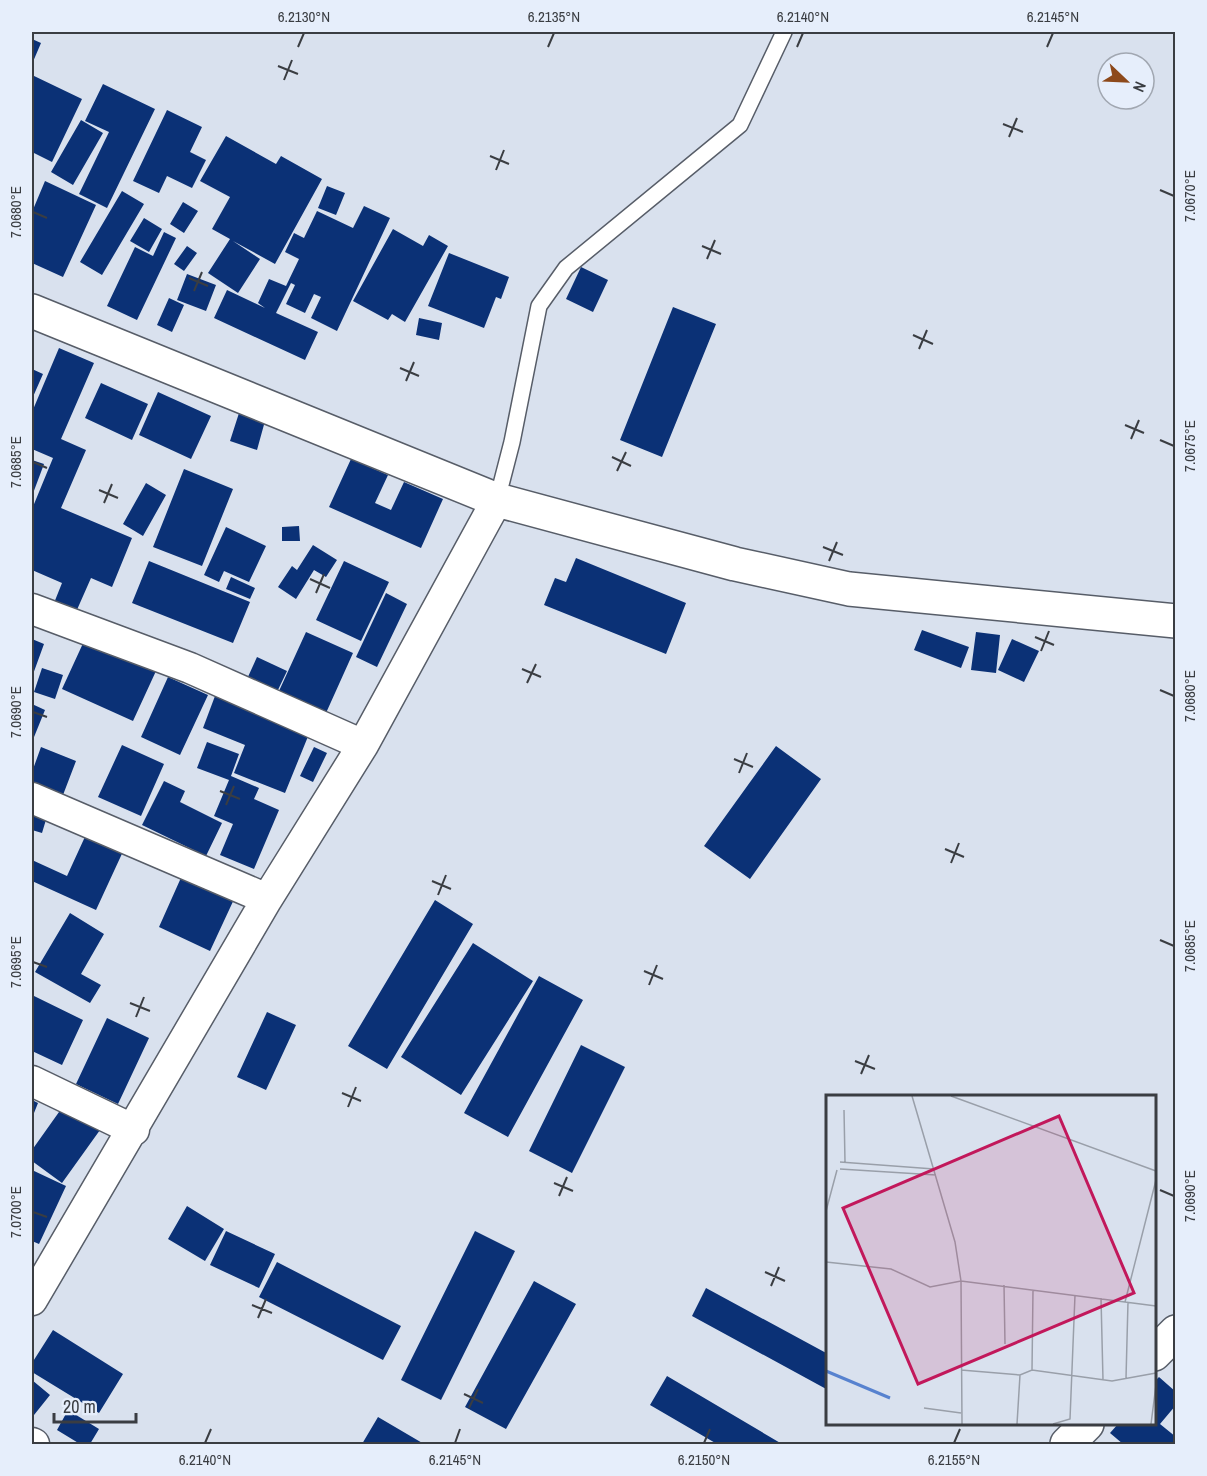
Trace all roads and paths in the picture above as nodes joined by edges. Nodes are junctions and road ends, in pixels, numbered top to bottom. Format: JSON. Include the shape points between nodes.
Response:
{"nodes":[{"id":1,"x":784,"y":32,"type":"edge"},
{"id":2,"x":32,"y":311,"type":"edge"},
{"id":3,"x":496,"y":500,"type":"junction"},
{"id":4,"x":32,"y":609,"type":"edge"},
{"id":5,"x":1174,"y":617,"type":"edge"},
{"id":6,"x":363,"y":745,"type":"junction"},
{"id":7,"x":32,"y":798,"type":"edge"},
{"id":8,"x":267,"y":899,"type":"junction"},
{"id":9,"x":32,"y":1081,"type":"edge"},
{"id":10,"x":134,"y":1130,"type":"junction"},
{"id":11,"x":40,"y":1269,"type":"edge"},
{"id":12,"x":32,"y":1300,"type":"edge"},
{"id":13,"x":1176,"y":1332,"type":"edge"},
{"id":14,"x":1156,"y":1353,"type":"edge"},
{"id":15,"x":1086,"y":1425,"type":"edge"},
{"id":16,"x":1067,"y":1444,"type":"edge"}],
"edges":[{"from":1,"to":3,"type":"lane","via":[[740,125],[566,268],[539,306],[512,442]]},
{"from":2,"to":3,"type":"main road"},
{"from":3,"to":5,"type":"main road","via":[[735,564],[849,589]]},
{"from":3,"to":6,"type":"street"},
{"from":4,"to":6,"type":"street","via":[[190,668]]},
{"from":6,"to":8,"type":"street"},
{"from":7,"to":8,"type":"street"},
{"from":8,"to":10,"type":"street"},
{"from":9,"to":10,"type":"street"},
{"from":10,"to":11,"type":"street"},
{"from":11,"to":12,"type":"street"},
{"from":13,"to":14,"type":"main road"},
{"from":15,"to":16,"type":"main road"}]}
